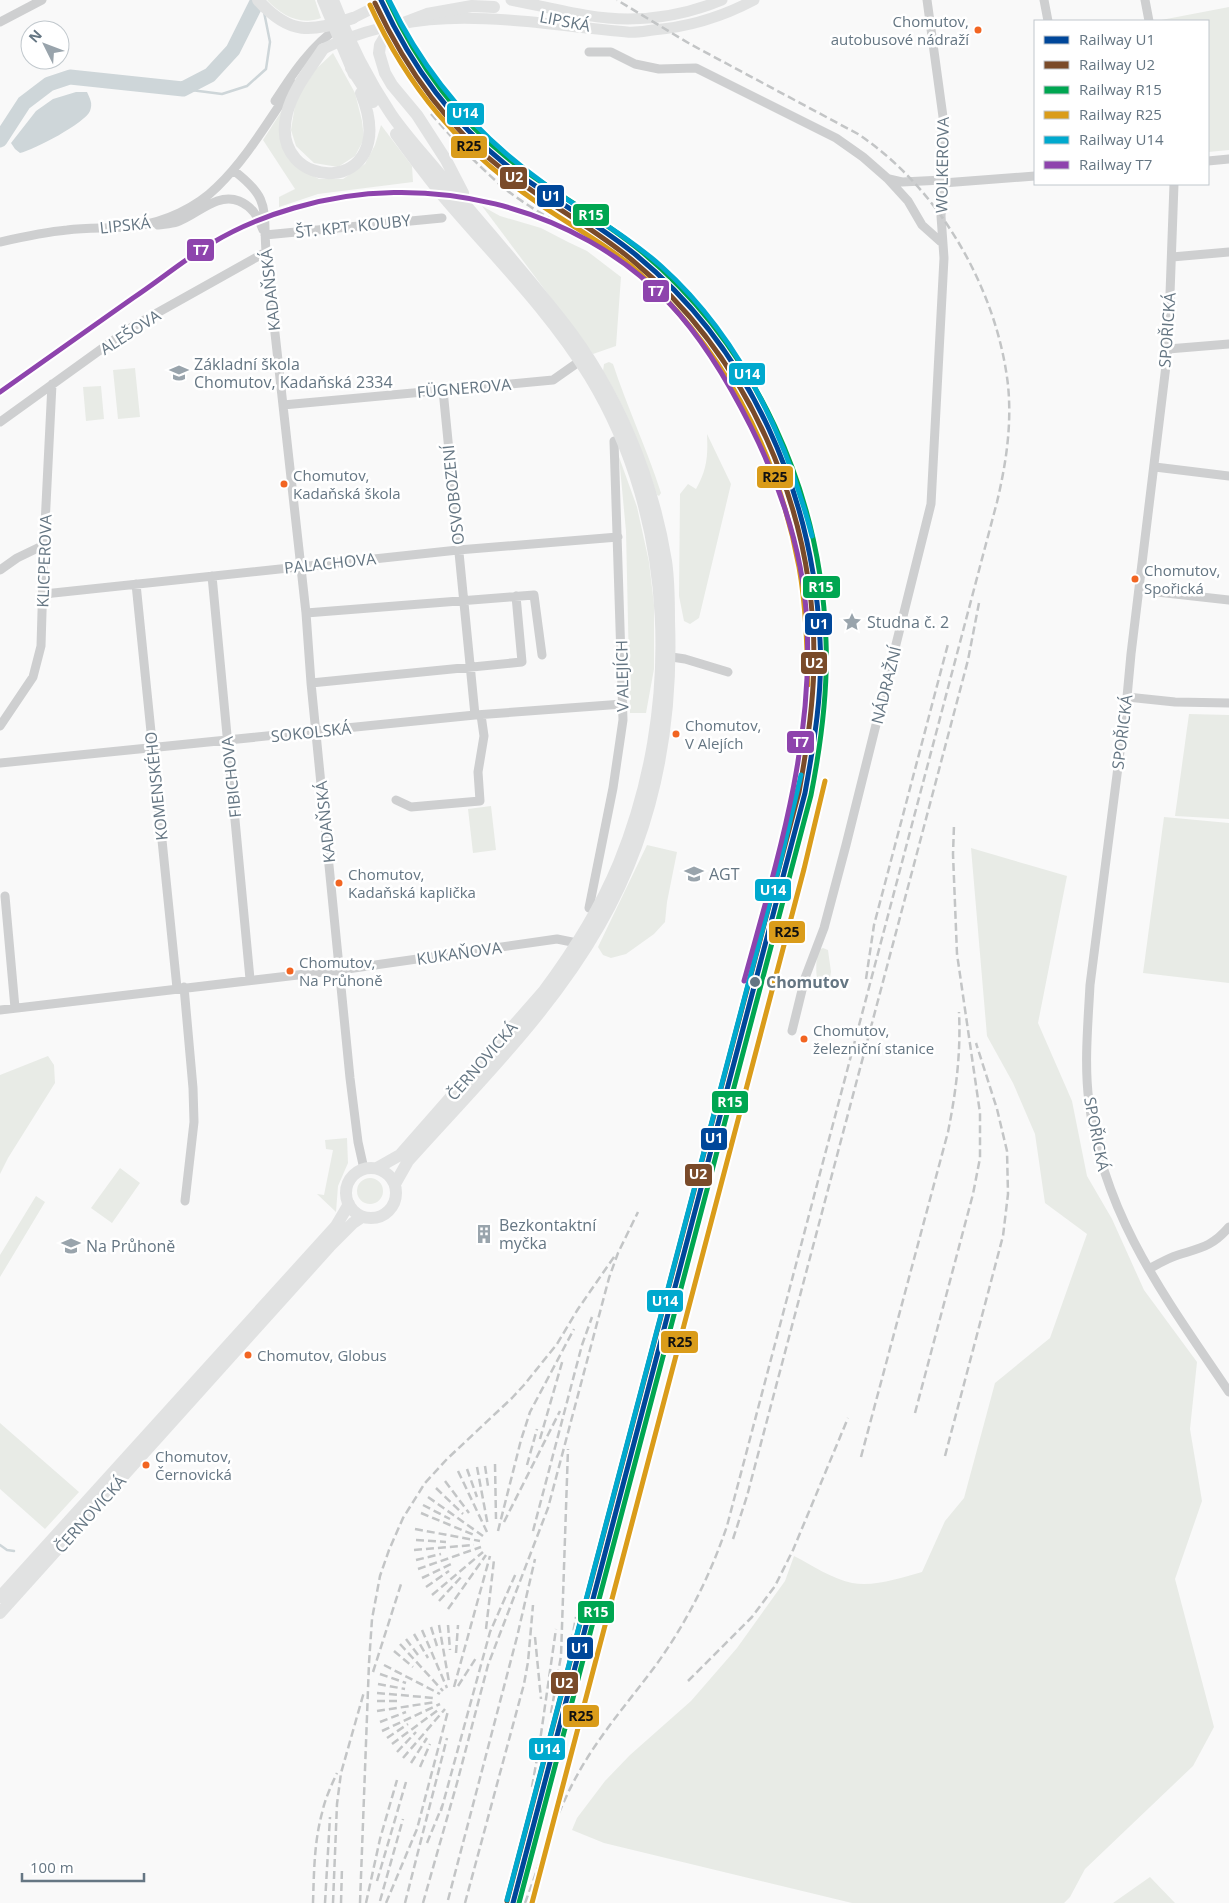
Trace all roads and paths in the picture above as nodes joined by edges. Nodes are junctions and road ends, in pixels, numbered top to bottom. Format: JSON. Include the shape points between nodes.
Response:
{"nodes":[{"id":1,"x":42,"y":0,"type":"edge"},
{"id":2,"x":258,"y":0,"type":"edge"},
{"id":3,"x":323,"y":0,"type":"edge"},
{"id":4,"x":333,"y":0,"type":"edge"},
{"id":5,"x":389,"y":0,"type":"edge"},
{"id":6,"x":511,"y":0,"type":"edge"},
{"id":7,"x":722,"y":0,"type":"edge"},
{"id":8,"x":754,"y":0,"type":"edge"},
{"id":9,"x":927,"y":0,"type":"edge"},
{"id":10,"x":1044,"y":0,"type":"edge"},
{"id":11,"x":1145,"y":0,"type":"edge"},
{"id":12,"x":427,"y":2,"type":"dead end"},
{"id":13,"x":399,"y":7,"type":"dead end"},
{"id":14,"x":494,"y":7,"type":"junction"},
{"id":15,"x":352,"y":18,"type":"junction"},
{"id":16,"x":1048,"y":20,"type":"edge"},
{"id":17,"x":1149,"y":20,"type":"edge"},
{"id":18,"x":0,"y":22,"type":"edge"},
{"id":19,"x":323,"y":50,"type":"junction"},
{"id":20,"x":590,"y":52,"type":"dead end"},
{"id":21,"x":351,"y":68,"type":"junction"},
{"id":22,"x":1229,"y":159,"type":"edge"},
{"id":23,"x":1209,"y":161,"type":"edge"},
{"id":24,"x":233,"y":170,"type":"junction"},
{"id":25,"x":1034,"y":176,"type":"edge"},
{"id":26,"x":887,"y":178,"type":"junction"},
{"id":27,"x":944,"y":182,"type":"junction"},
{"id":28,"x":1174,"y":185,"type":"edge"},
{"id":29,"x":442,"y":218,"type":"dead end"},
{"id":30,"x":136,"y":226,"type":"junction"},
{"id":31,"x":486,"y":229,"type":"junction"},
{"id":32,"x":265,"y":235,"type":"junction"},
{"id":33,"x":0,"y":242,"type":"edge"},
{"id":34,"x":941,"y":242,"type":"junction"},
{"id":35,"x":266,"y":252,"type":"junction"},
{"id":36,"x":1229,"y":252,"type":"edge"},
{"id":37,"x":1172,"y":257,"type":"junction"},
{"id":38,"x":1229,"y":344,"type":"edge"},
{"id":39,"x":1168,"y":349,"type":"junction"},
{"id":40,"x":580,"y":361,"type":"junction"},
{"id":41,"x":52,"y":384,"type":"junction"},
{"id":42,"x":443,"y":390,"type":"junction"},
{"id":43,"x":283,"y":405,"type":"junction"},
{"id":44,"x":0,"y":422,"type":"edge"},
{"id":45,"x":614,"y":442,"type":"dead end"},
{"id":46,"x":1155,"y":467,"type":"junction"},
{"id":47,"x":1229,"y":476,"type":"edge"},
{"id":48,"x":618,"y":537,"type":"junction"},
{"id":49,"x":44,"y":545,"type":"junction"},
{"id":50,"x":458,"y":550,"type":"junction"},
{"id":51,"x":300,"y":566,"type":"junction"},
{"id":52,"x":0,"y":570,"type":"edge"},
{"id":53,"x":212,"y":576,"type":"junction"},
{"id":54,"x":136,"y":584,"type":"junction"},
{"id":55,"x":1140,"y":590,"type":"junction"},
{"id":56,"x":44,"y":594,"type":"junction"},
{"id":57,"x":516,"y":596,"type":"junction"},
{"id":58,"x":463,"y":600,"type":"junction"},
{"id":59,"x":1229,"y":600,"type":"edge"},
{"id":60,"x":306,"y":613,"type":"junction"},
{"id":61,"x":542,"y":655,"type":"dead end"},
{"id":62,"x":666,"y":656,"type":"junction"},
{"id":63,"x":469,"y":668,"type":"junction"},
{"id":64,"x":728,"y":672,"type":"dead end"},
{"id":65,"x":311,"y":683,"type":"junction"},
{"id":66,"x":1127,"y":697,"type":"junction"},
{"id":67,"x":1229,"y":703,"type":"edge"},
{"id":68,"x":623,"y":704,"type":"junction"},
{"id":69,"x":478,"y":715,"type":"junction"},
{"id":70,"x":0,"y":726,"type":"edge"},
{"id":71,"x":316,"y":732,"type":"junction"},
{"id":72,"x":227,"y":741,"type":"junction"},
{"id":73,"x":152,"y":747,"type":"junction"},
{"id":74,"x":0,"y":763,"type":"edge"},
{"id":75,"x":396,"y":800,"type":"dead end"},
{"id":76,"x":5,"y":896,"type":"dead end"},
{"id":77,"x":589,"y":908,"type":"dead end"},
{"id":78,"x":581,"y":946,"type":"junction"},
{"id":79,"x":340,"y":970,"type":"junction"},
{"id":80,"x":250,"y":979,"type":"junction"},
{"id":81,"x":181,"y":988,"type":"junction"},
{"id":82,"x":14,"y":1008,"type":"junction"},
{"id":83,"x":0,"y":1010,"type":"edge"},
{"id":84,"x":792,"y":1031,"type":"dead end"},
{"id":85,"x":370,"y":1169,"type":"junction"},
{"id":86,"x":395,"y":1184,"type":"junction"},
{"id":87,"x":185,"y":1201,"type":"dead end"},
{"id":88,"x":349,"y":1204,"type":"junction"},
{"id":89,"x":362,"y":1217,"type":"junction"},
{"id":90,"x":1229,"y":1227,"type":"edge"},
{"id":91,"x":1149,"y":1269,"type":"junction"},
{"id":92,"x":1229,"y":1392,"type":"edge"},
{"id":93,"x":0,"y":1598,"type":"edge"},
{"id":94,"x":0,"y":1613,"type":"edge"}],
"edges":[{"from":1,"to":18,"type":"street"},
{"from":2,"to":15,"type":"highway","via":[[268,12],[300,28],[317,28]]},
{"from":3,"to":21,"type":"highway"},
{"from":4,"to":31,"type":"highway","via":[[352,48],[375,88],[411,140]]},
{"from":5,"to":15,"type":"main road","name":"LIPSKÁ"},
{"from":6,"to":7,"type":"main road","name":"LIPSKÁ","via":[[627,20],[682,13]]},
{"from":8,"to":14,"type":"main road","name":"LIPSKÁ","via":[[692,25],[628,32]]},
{"from":9,"to":27,"type":"street","name":"WOLKEROVA","via":[[944,124]]},
{"from":10,"to":16,"type":"street"},
{"from":11,"to":17,"type":"street"},
{"from":12,"to":14,"type":"main road","name":"LIPSKÁ","via":[[464,2]]},
{"from":13,"to":19,"type":"main road","name":"LIPSKÁ","via":[[350,28]]},
{"from":14,"to":31,"type":"highway","via":[[472,6],[427,14],[398,25],[386,35],[379,53],[392,85],[417,115]]},
{"from":15,"to":24,"type":"street","name":"LIPSKÁ","via":[[320,41],[306,57]]},
{"from":19,"to":21,"type":"highway","via":[[292,97],[285,129],[294,156],[303,166],[324,174],[344,171],[361,158],[368,146],[370,120]]},
{"from":19,"to":24,"type":"street","name":"LIPSKÁ","via":[[300,75]]},
{"from":20,"to":26,"type":"street","name":"LIPSKÁ","via":[[611,52],[635,64],[659,69],[696,68],[836,138]]},
{"from":21,"to":40,"type":"highway","via":[[442,194],[558,330]]},
{"from":22,"to":23,"type":"street"},
{"from":24,"to":30,"type":"street","name":"LIPSKÁ","via":[[192,206],[161,220]]},
{"from":24,"to":32,"type":"street","name":"KADAŇSKÁ","via":[[249,182],[263,202]]},
{"from":25,"to":27,"type":"street"},
{"from":26,"to":27,"type":"street","via":[[902,182]]},
{"from":26,"to":34,"type":"street","name":"LIPSKÁ","via":[[908,201],[922,224]]},
{"from":27,"to":34,"type":"street","name":"WOLKEROVA"},
{"from":28,"to":37,"type":"street","name":"SPOŘICKÁ"},
{"from":29,"to":32,"type":"street","name":"ŠT. KPT. KOUBY"},
{"from":30,"to":32,"type":"street","name":"KADAŇSKÁ","via":[[168,224],[217,201],[235,199],[254,210]]},
{"from":30,"to":33,"type":"street","name":"LIPSKÁ","via":[[68,230]]},
{"from":31,"to":62,"type":"highway","via":[[564,323],[601,376],[621,417],[639,461],[659,526],[668,583]]},
{"from":32,"to":35,"type":"street","name":"KADAŇSKÁ"},
{"from":34,"to":84,"type":"street","name":"NÁDRAŽNÍ","via":[[944,258],[930,510],[844,854]]},
{"from":35,"to":41,"type":"street","name":"ALEŠOVA","via":[[132,328]]},
{"from":35,"to":43,"type":"street","name":"KADAŇSKÁ"},
{"from":36,"to":37,"type":"street"},
{"from":37,"to":39,"type":"street","name":"SPOŘICKÁ"},
{"from":38,"to":39,"type":"street"},
{"from":39,"to":46,"type":"street","name":"SPOŘICKÁ"},
{"from":40,"to":42,"type":"street","name":"FÜGNEROVA","via":[[553,380]]},
{"from":40,"to":62,"type":"highway","via":[[613,421],[636,480],[650,529]]},
{"from":41,"to":44,"type":"street","name":"ALEŠOVA"},
{"from":41,"to":49,"type":"street","name":"KLICPEROVA"},
{"from":42,"to":43,"type":"street","name":"FÜGNEROVA"},
{"from":42,"to":50,"type":"street","name":"OSVOBOZENÍ"},
{"from":43,"to":51,"type":"street","name":"KADAŇSKÁ"},
{"from":45,"to":48,"type":"street","name":"V ALEJÍCH"},
{"from":46,"to":47,"type":"street"},
{"from":46,"to":55,"type":"street","name":"SPOŘICKÁ"},
{"from":48,"to":50,"type":"street","name":"PALACHOVA"},
{"from":48,"to":68,"type":"street","name":"V ALEJÍCH"},
{"from":49,"to":52,"type":"street"},
{"from":49,"to":56,"type":"street","name":"KLICPEROVA"},
{"from":50,"to":51,"type":"street","name":"PALACHOVA"},
{"from":50,"to":58,"type":"street","name":"OSVOBOZENÍ"},
{"from":51,"to":53,"type":"street","name":"PALACHOVA"},
{"from":51,"to":60,"type":"street","name":"KADAŇSKÁ"},
{"from":53,"to":54,"type":"street","name":"PALACHOVA"},
{"from":53,"to":72,"type":"street","name":"FIBICHOVA"},
{"from":54,"to":56,"type":"street","name":"PALACHOVA"},
{"from":54,"to":73,"type":"street","name":"KOMENSKÉHO"},
{"from":55,"to":59,"type":"street"},
{"from":55,"to":66,"type":"street","name":"SPOŘICKÁ"},
{"from":56,"to":70,"type":"street","name":"KLICPEROVA","via":[[41,646],[33,677]]},
{"from":57,"to":58,"type":"street"},
{"from":57,"to":61,"type":"street","via":[[534,594]]},
{"from":57,"to":63,"type":"street","via":[[522,662]]},
{"from":58,"to":60,"type":"street"},
{"from":58,"to":63,"type":"street","name":"OSVOBOZENÍ"},
{"from":60,"to":65,"type":"street","name":"KADAŇSKÁ"},
{"from":62,"to":64,"type":"street"},
{"from":62,"to":78,"type":"highway","via":[[669,694],[663,746],[648,810],[619,887]]},
{"from":63,"to":65,"type":"street"},
{"from":63,"to":69,"type":"street","name":"OSVOBOZENÍ"},
{"from":65,"to":71,"type":"street","name":"KADAŇSKÁ"},
{"from":66,"to":67,"type":"street"},
{"from":66,"to":91,"type":"street","name":"SPOŘICKÁ","via":[[1090,985],[1088,1084],[1094,1135],[1107,1182],[1126,1229]]},
{"from":68,"to":69,"type":"street","name":"SOKOLSKÁ"},
{"from":68,"to":77,"type":"street","name":"V ALEJÍCH","via":[[613,788]]},
{"from":69,"to":71,"type":"street","name":"SOKOLSKÁ"},
{"from":69,"to":75,"type":"street","name":"OSVOBOZENÍ","via":[[484,736],[478,772],[480,801],[410,807]]},
{"from":71,"to":72,"type":"street","name":"SOKOLSKÁ"},
{"from":71,"to":79,"type":"street","name":"KADAŇSKÁ"},
{"from":72,"to":73,"type":"street","name":"SOKOLSKÁ"},
{"from":72,"to":80,"type":"street","name":"FIBICHOVA"},
{"from":73,"to":74,"type":"street","name":"SOKOLSKÁ"},
{"from":73,"to":81,"type":"street","name":"KOMENSKÉHO"},
{"from":76,"to":82,"type":"street"},
{"from":78,"to":79,"type":"street","name":"KUKAŇOVA","via":[[557,939]]},
{"from":78,"to":85,"type":"highway","name":"ČERNOVICKÁ","via":[[400,1155]]},
{"from":78,"to":86,"type":"highway","name":"ČERNOVICKÁ","via":[[552,996],[408,1161]]},
{"from":79,"to":80,"type":"street"},
{"from":79,"to":85,"type":"street","name":"KADAŇSKÁ","via":[[358,1142]]},
{"from":80,"to":81,"type":"street"},
{"from":81,"to":82,"type":"street"},
{"from":81,"to":87,"type":"street","via":[[194,1122]]},
{"from":82,"to":83,"type":"street"},
{"from":85,"to":86,"type":"highway","via":[[384,1171]]},
{"from":85,"to":88,"type":"highway","name":"ČERNOVICKÁ","via":[[354,1175],[349,1182],[346,1189]]},
{"from":86,"to":89,"type":"highway","name":"ČERNOVICKÁ","via":[[395,1201],[389,1211],[376,1218]]},
{"from":88,"to":89,"type":"highway"},
{"from":88,"to":93,"type":"highway","name":"ČERNOVICKÁ","via":[[336,1226]]},
{"from":89,"to":94,"type":"highway","name":"ČERNOVICKÁ","via":[[332,1245]]},
{"from":90,"to":91,"type":"street","via":[[1213,1242]]},
{"from":91,"to":92,"type":"street","name":"SPOŘICKÁ"}]}
